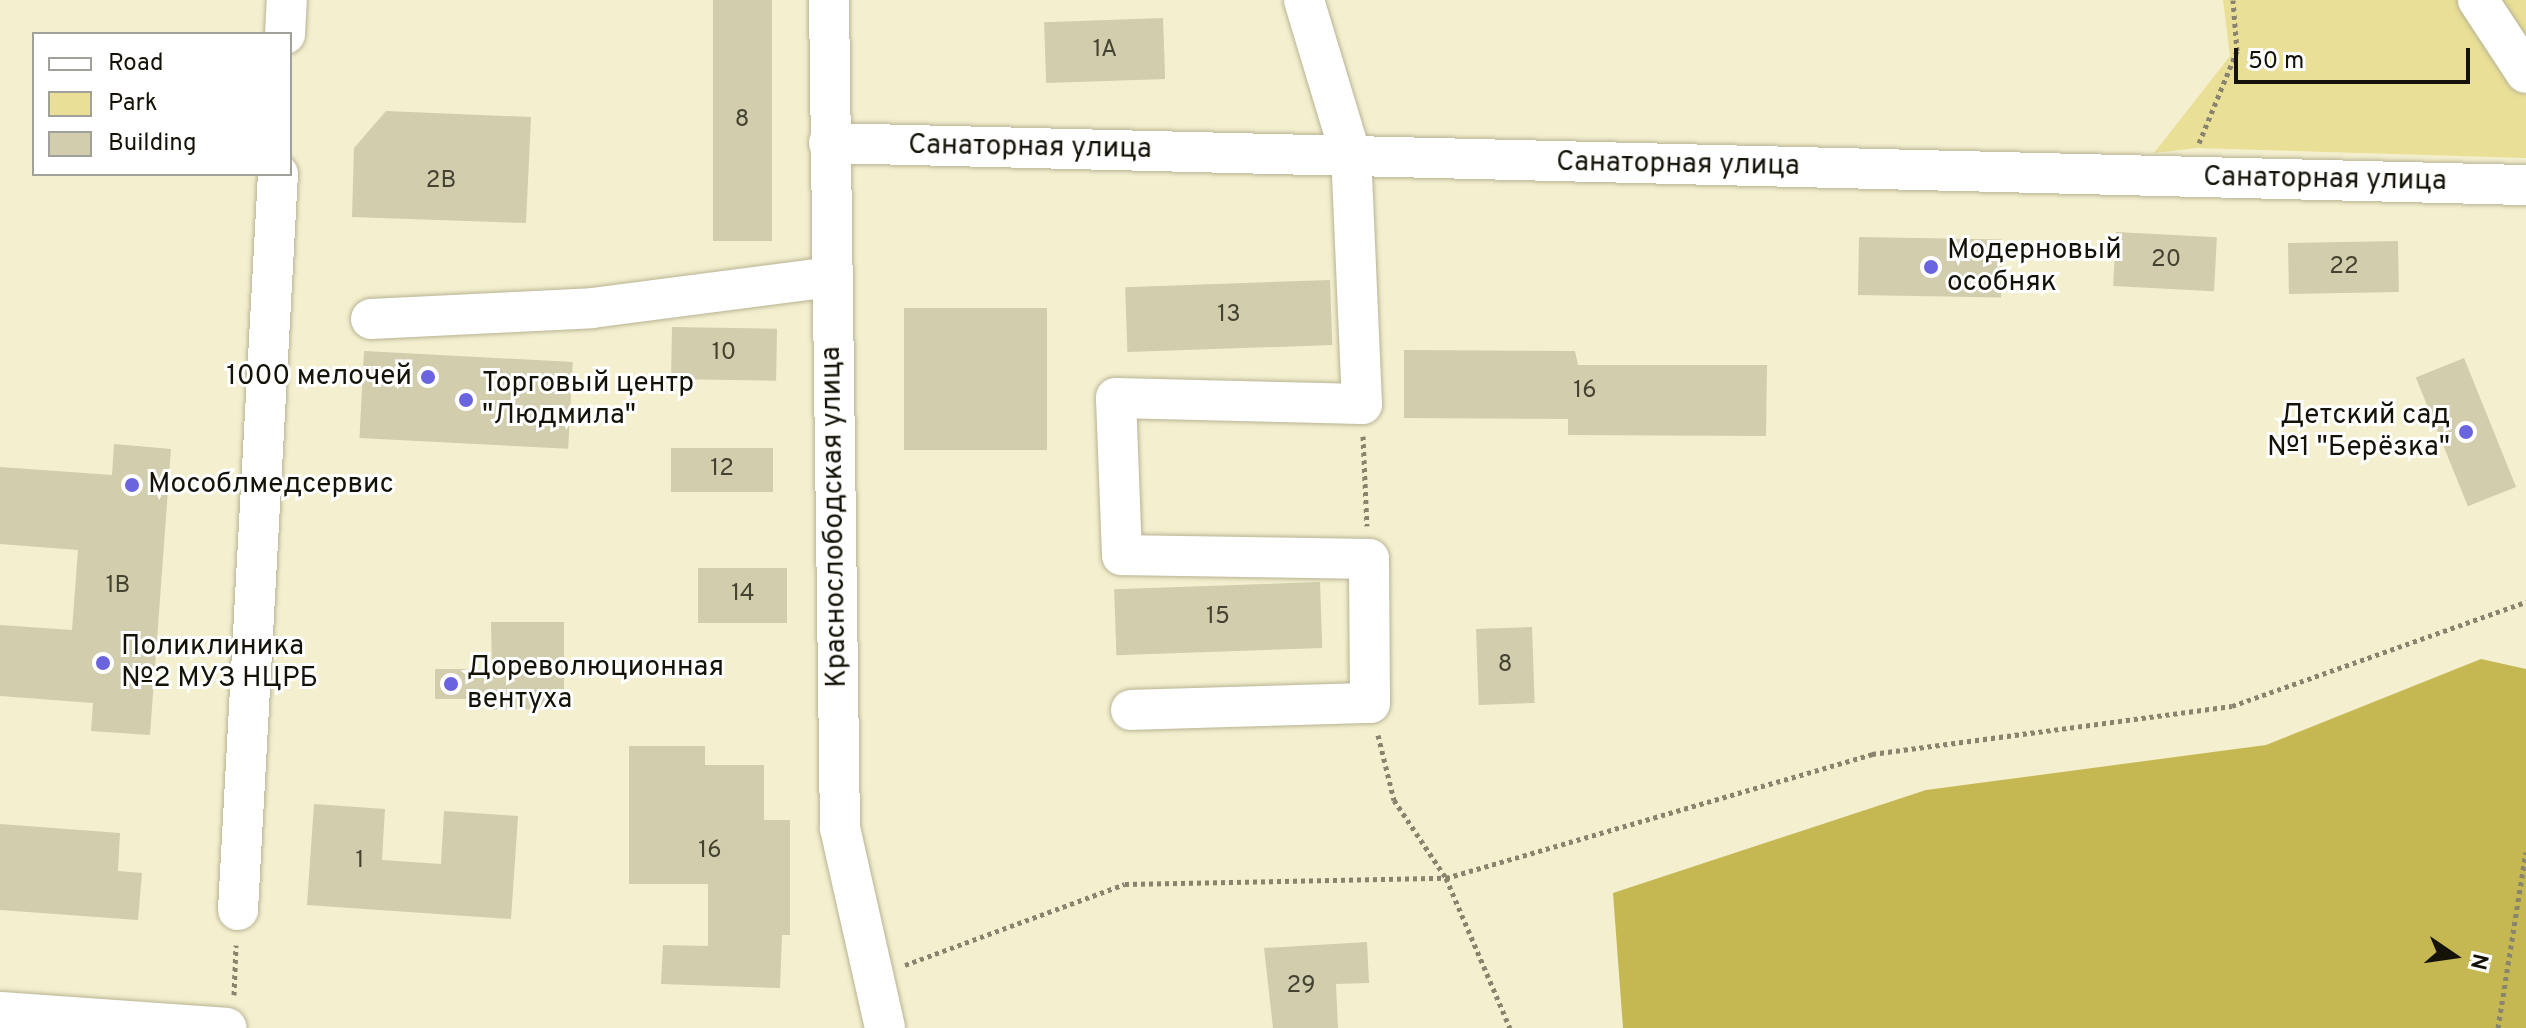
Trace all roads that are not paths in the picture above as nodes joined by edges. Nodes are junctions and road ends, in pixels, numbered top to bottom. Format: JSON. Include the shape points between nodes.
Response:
{"nodes":[{"id":1,"x":287,"y":0,"type":"edge"},
{"id":2,"x":829,"y":0,"type":"edge"},
{"id":3,"x":1304,"y":0,"type":"edge"},
{"id":4,"x":2478,"y":0,"type":"edge"},
{"id":5,"x":285,"y":32,"type":"edge"},
{"id":6,"x":2526,"y":73,"type":"edge"},
{"id":7,"x":829,"y":143,"type":"junction"},
{"id":8,"x":1351,"y":156,"type":"junction"},
{"id":9,"x":278,"y":176,"type":"edge"},
{"id":10,"x":2526,"y":185,"type":"edge"},
{"id":11,"x":831,"y":277,"type":"junction"},
{"id":12,"x":371,"y":319,"type":"dead end"},
{"id":13,"x":1131,"y":710,"type":"dead end"},
{"id":14,"x":238,"y":910,"type":"road end"},
{"id":15,"x":0,"y":1012,"type":"edge"},
{"id":16,"x":230,"y":1013,"type":"edge"},
{"id":17,"x":885,"y":1028,"type":"edge"}],
"edges":[{"from":1,"to":5,"type":"street"},
{"from":2,"to":7,"type":"street","name":"Краснослободская улица"},
{"from":3,"to":8,"type":"street"},
{"from":4,"to":6,"type":"street"},
{"from":7,"to":8,"type":"street","name":"Санаторная улица"},
{"from":7,"to":11,"type":"street","name":"Краснослободская улица"},
{"from":8,"to":10,"type":"street","name":"Санаторная улица"},
{"from":8,"to":13,"type":"street","via":[[1362,404],[1116,398],[1122,555],[1369,559],[1370,703]]},
{"from":9,"to":14,"type":"street"},
{"from":11,"to":12,"type":"street","via":[[592,308]]},
{"from":11,"to":17,"type":"street","name":"Краснослободская улица","via":[[840,828]]},
{"from":15,"to":16,"type":"street"}]}
